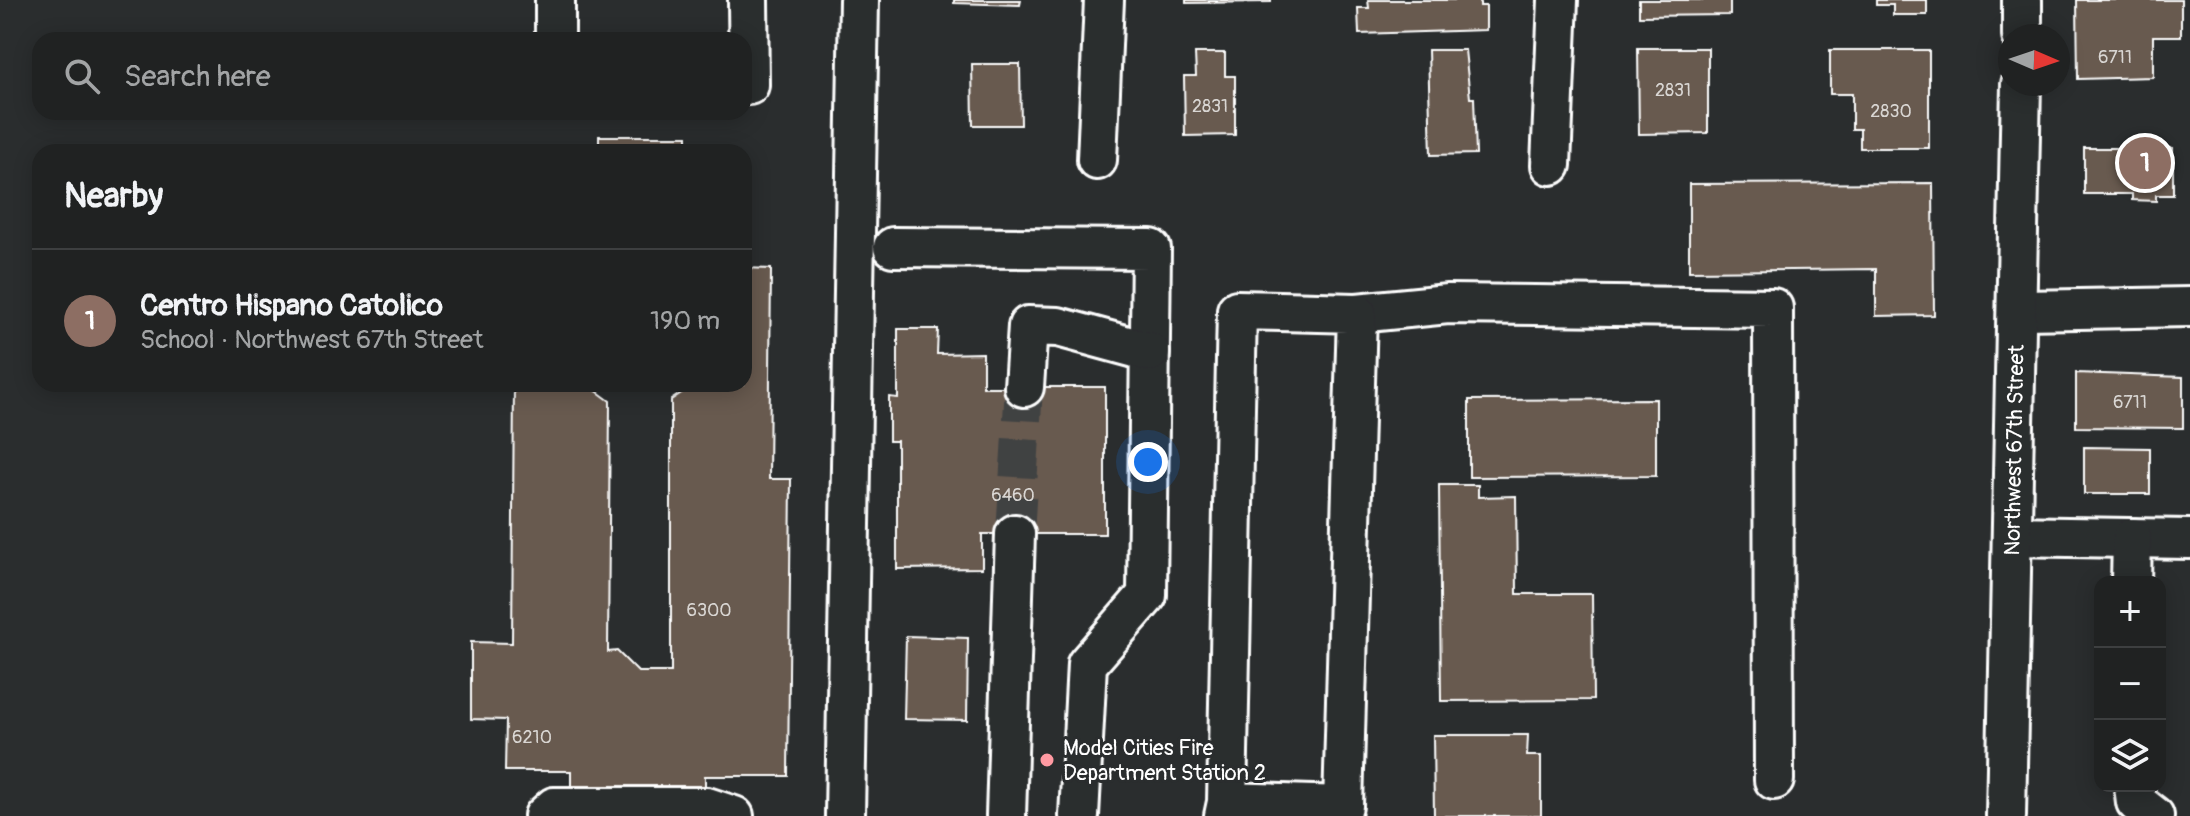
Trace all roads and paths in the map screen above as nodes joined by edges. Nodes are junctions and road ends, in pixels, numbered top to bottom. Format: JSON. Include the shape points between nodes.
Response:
{"nodes":[{"id":1,"x":555,"y":0,"type":"edge"},
{"id":2,"x":748,"y":0,"type":"edge"},
{"id":3,"x":859,"y":0,"type":"edge"},
{"id":4,"x":1104,"y":0,"type":"edge"},
{"id":5,"x":1558,"y":0,"type":"edge"},
{"id":6,"x":2022,"y":0,"type":"edge"},
{"id":7,"x":2022,"y":24,"type":"edge"},
{"id":8,"x":555,"y":32,"type":"edge"},
{"id":9,"x":748,"y":32,"type":"edge"},
{"id":10,"x":2021,"y":96,"type":"edge"},
{"id":11,"x":1097,"y":160,"type":"dead end"},
{"id":12,"x":1551,"y":165,"type":"dead end"},
{"id":13,"x":893,"y":247,"type":"dead end"},
{"id":14,"x":2190,"y":307,"type":"edge"},
{"id":15,"x":2017,"y":310,"type":"junction"},
{"id":16,"x":1357,"y":313,"type":"junction"},
{"id":17,"x":1150,"y":352,"type":"junction"},
{"id":18,"x":1024,"y":387,"type":"tunnel mouth"},
{"id":19,"x":1015,"y":534,"type":"tunnel mouth"},
{"id":20,"x":2013,"y":536,"type":"junction"},
{"id":21,"x":2132,"y":538,"type":"junction"},
{"id":22,"x":2190,"y":539,"type":"edge"},
{"id":23,"x":2131,"y":576,"type":"edge"},
{"id":24,"x":1774,"y":780,"type":"dead end"},
{"id":25,"x":2135,"y":792,"type":"edge"},
{"id":26,"x":1226,"y":809,"type":"edge"},
{"id":27,"x":544,"y":816,"type":"edge"},
{"id":28,"x":734,"y":816,"type":"edge"},
{"id":29,"x":845,"y":816,"type":"edge"},
{"id":30,"x":1006,"y":816,"type":"edge"},
{"id":31,"x":1079,"y":816,"type":"edge"},
{"id":32,"x":2006,"y":816,"type":"edge"},
{"id":33,"x":2154,"y":816,"type":"edge"}],
"edges":[{"from":1,"to":8,"type":"street"},
{"from":2,"to":9,"type":"street"},
{"from":3,"to":29,"type":"street"},
{"from":4,"to":11,"type":"street"},
{"from":5,"to":12,"type":"street"},
{"from":6,"to":7,"type":"street"},
{"from":10,"to":15,"type":"street","name":"Northwest 67th Street"},
{"from":13,"to":17,"type":"street","via":[[1151,249]]},
{"from":14,"to":15,"type":"street"},
{"from":15,"to":20,"type":"street","name":"Northwest 67th Street"},
{"from":16,"to":24,"type":"street","via":[[1448,304],[1773,308]]},
{"from":16,"to":26,"type":"street","via":[[1343,806]]},
{"from":16,"to":26,"type":"street","via":[[1237,310]]},
{"from":17,"to":18,"type":"street","via":[[1058,327],[1028,326]]},
{"from":17,"to":31,"type":"street","via":[[1147,595],[1087,664]]},
{"from":19,"to":30,"type":"street"},
{"from":20,"to":21,"type":"street"},
{"from":20,"to":32,"type":"street","name":"Northwest 67th Street"},
{"from":21,"to":22,"type":"street"},
{"from":21,"to":23,"type":"street"},
{"from":25,"to":33,"type":"street","via":[[2136,802]]},
{"from":27,"to":28,"type":"street","via":[[554,807],[707,807]]}]}
